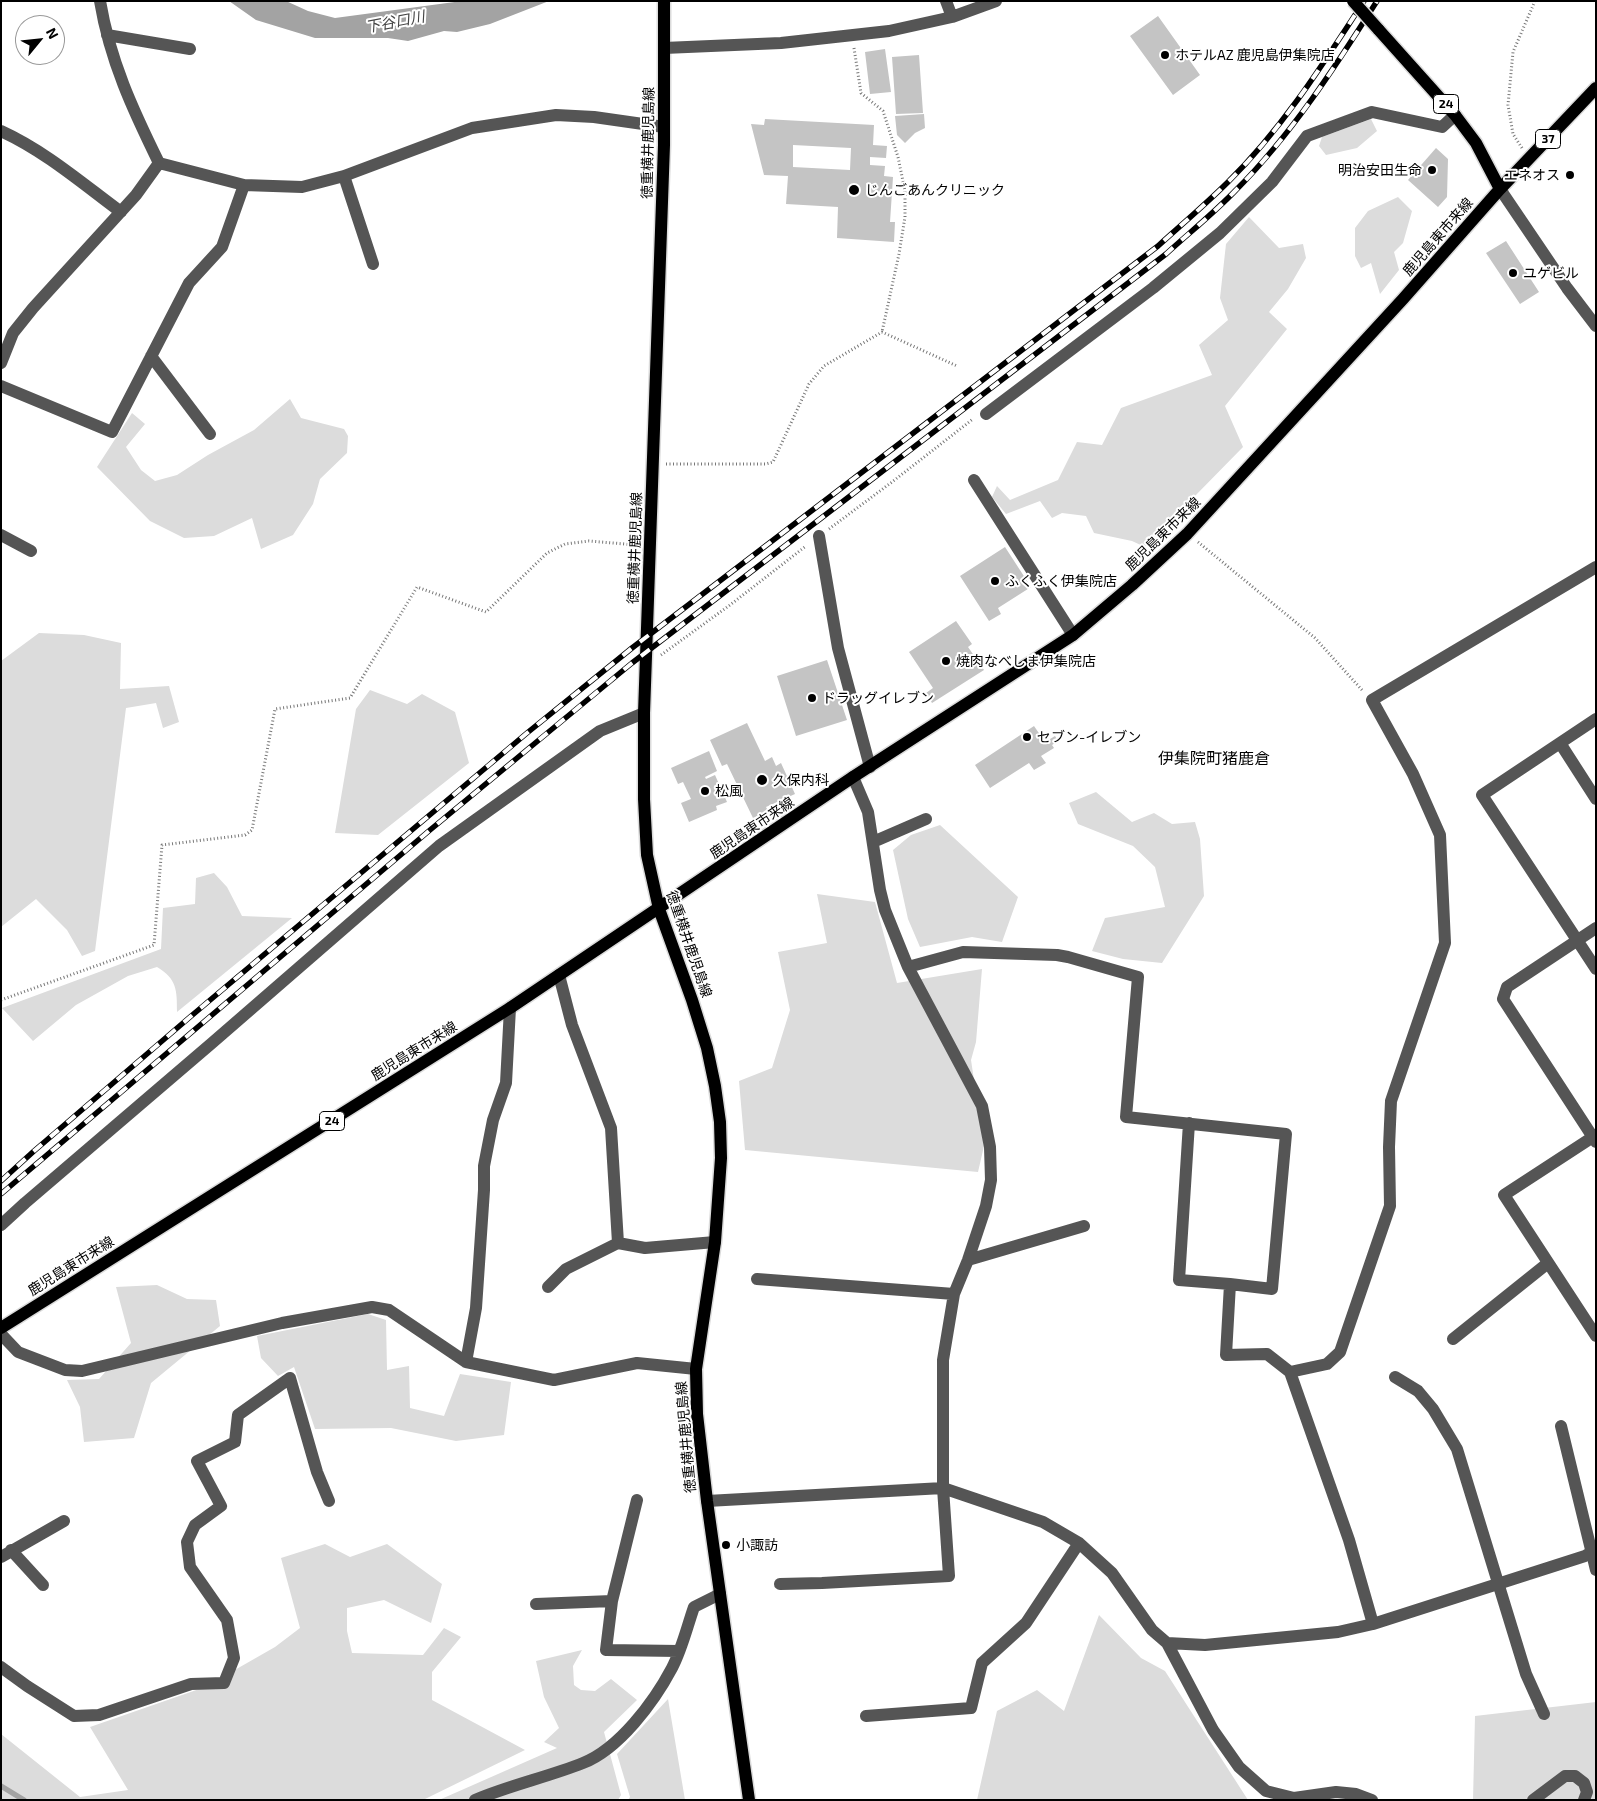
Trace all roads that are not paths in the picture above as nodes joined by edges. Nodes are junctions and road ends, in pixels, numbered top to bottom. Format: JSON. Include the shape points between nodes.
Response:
{"nodes":[{"id":1,"x":100,"y":1,"type":"edge"},
{"id":2,"x":664,"y":1,"type":"edge"},
{"id":3,"x":946,"y":1,"type":"edge"},
{"id":4,"x":996,"y":1,"type":"edge"},
{"id":5,"x":1353,"y":1,"type":"edge"},
{"id":6,"x":952,"y":17,"type":"junction"},
{"id":7,"x":107,"y":35,"type":"junction"},
{"id":8,"x":664,"y":48,"type":"junction"},
{"id":9,"x":190,"y":49,"type":"dead end"},
{"id":10,"x":1596,"y":88,"type":"edge"},
{"id":11,"x":1456,"y":114,"type":"junction"},
{"id":12,"x":664,"y":127,"type":"junction"},
{"id":13,"x":1,"y":131,"type":"edge"},
{"id":14,"x":159,"y":164,"type":"junction"},
{"id":15,"x":344,"y":176,"type":"junction"},
{"id":16,"x":244,"y":185,"type":"junction"},
{"id":17,"x":1500,"y":190,"type":"junction"},
{"id":18,"x":121,"y":212,"type":"junction"},
{"id":19,"x":373,"y":264,"type":"dead end"},
{"id":20,"x":1596,"y":326,"type":"edge"},
{"id":21,"x":151,"y":356,"type":"junction"},
{"id":22,"x":1,"y":363,"type":"edge"},
{"id":23,"x":1,"y":386,"type":"edge"},
{"id":24,"x":986,"y":414,"type":"dead end"},
{"id":25,"x":210,"y":434,"type":"dead end"},
{"id":26,"x":974,"y":480,"type":"dead end"},
{"id":27,"x":1,"y":535,"type":"edge"},
{"id":28,"x":818,"y":536,"type":"dead end"},
{"id":29,"x":31,"y":551,"type":"dead end"},
{"id":30,"x":1596,"y":567,"type":"edge"},
{"id":31,"x":1073,"y":635,"type":"junction"},
{"id":32,"x":644,"y":713,"type":"junction"},
{"id":33,"x":1596,"y":719,"type":"edge"},
{"id":34,"x":1560,"y":743,"type":"junction"},
{"id":35,"x":870,"y":766,"type":"junction"},
{"id":36,"x":853,"y":777,"type":"junction"},
{"id":37,"x":1596,"y":799,"type":"edge"},
{"id":38,"x":926,"y":819,"type":"dead end"},
{"id":39,"x":873,"y":842,"type":"junction"},
{"id":40,"x":659,"y":909,"type":"junction"},
{"id":41,"x":1596,"y":928,"type":"edge"},
{"id":42,"x":1577,"y":940,"type":"junction"},
{"id":43,"x":908,"y":967,"type":"junction"},
{"id":44,"x":1596,"y":970,"type":"edge"},
{"id":45,"x":559,"y":975,"type":"junction"},
{"id":46,"x":510,"y":1008,"type":"junction"},
{"id":47,"x":1190,"y":1123,"type":"junction"},
{"id":48,"x":1595,"y":1138,"type":"edge"},
{"id":49,"x":1,"y":1225,"type":"edge"},
{"id":50,"x":1084,"y":1226,"type":"dead end"},
{"id":51,"x":715,"y":1242,"type":"junction"},
{"id":52,"x":618,"y":1243,"type":"junction"},
{"id":53,"x":968,"y":1260,"type":"junction"},
{"id":54,"x":1548,"y":1263,"type":"junction"},
{"id":55,"x":757,"y":1279,"type":"dead end"},
{"id":56,"x":1230,"y":1284,"type":"junction"},
{"id":57,"x":548,"y":1287,"type":"dead end"},
{"id":58,"x":954,"y":1294,"type":"junction"},
{"id":59,"x":1,"y":1328,"type":"edge"},
{"id":60,"x":1,"y":1334,"type":"edge"},
{"id":61,"x":1596,"y":1336,"type":"edge"},
{"id":62,"x":1453,"y":1339,"type":"dead end"},
{"id":63,"x":466,"y":1362,"type":"junction"},
{"id":64,"x":696,"y":1369,"type":"junction"},
{"id":65,"x":1290,"y":1372,"type":"junction"},
{"id":66,"x":1395,"y":1377,"type":"dead end"},
{"id":67,"x":1561,"y":1426,"type":"dead end"},
{"id":68,"x":943,"y":1488,"type":"junction"},
{"id":69,"x":638,"y":1500,"type":"dead end"},
{"id":70,"x":329,"y":1501,"type":"dead end"},
{"id":71,"x":707,"y":1501,"type":"junction"},
{"id":72,"x":64,"y":1521,"type":"dead end"},
{"id":73,"x":1079,"y":1543,"type":"junction"},
{"id":74,"x":1594,"y":1551,"type":"edge"},
{"id":75,"x":6,"y":1554,"type":"edge"},
{"id":76,"x":1596,"y":1570,"type":"edge"},
{"id":77,"x":780,"y":1584,"type":"dead end"},
{"id":78,"x":44,"y":1585,"type":"dead end"},
{"id":79,"x":1500,"y":1585,"type":"junction"},
{"id":80,"x":720,"y":1594,"type":"junction"},
{"id":81,"x":612,"y":1601,"type":"junction"},
{"id":82,"x":536,"y":1604,"type":"dead end"},
{"id":83,"x":1373,"y":1624,"type":"junction"},
{"id":84,"x":1167,"y":1643,"type":"junction"},
{"id":85,"x":679,"y":1651,"type":"junction"},
{"id":86,"x":1,"y":1667,"type":"edge"},
{"id":87,"x":1544,"y":1714,"type":"dead end"},
{"id":88,"x":866,"y":1716,"type":"dead end"},
{"id":89,"x":475,"y":1800,"type":"edge"},
{"id":90,"x":750,"y":1800,"type":"edge"},
{"id":91,"x":1372,"y":1800,"type":"edge"},
{"id":92,"x":1533,"y":1800,"type":"edge"},
{"id":93,"x":1584,"y":1800,"type":"edge"}],
"edges":[{"from":1,"to":7,"type":"street"},
{"from":2,"to":8,"type":"main road","name":"徳重横井鹿児島線"},
{"from":3,"to":6,"type":"street"},
{"from":4,"to":6,"type":"street"},
{"from":5,"to":11,"type":"main road","number":"24","bridge":true},
{"from":6,"to":8,"type":"street","via":[[889,31],[781,43]]},
{"from":7,"to":9,"type":"street"},
{"from":7,"to":14,"type":"street","via":[[129,102]]},
{"from":8,"to":12,"type":"main road","name":"徳重横井鹿児島線"},
{"from":10,"to":17,"type":"main road","number":"37"},
{"from":11,"to":17,"type":"main road","number":"24","via":[[1476,143]]},
{"from":11,"to":24,"type":"street","via":[[1442,127],[1372,112],[1307,136],[1272,182],[1220,233],[1154,288]]},
{"from":12,"to":15,"type":"street","via":[[556,115],[472,128]]},
{"from":12,"to":32,"type":"main road","name":"徳重横井鹿児島線"},
{"from":13,"to":18,"type":"street","via":[[53,162]]},
{"from":14,"to":16,"type":"street"},
{"from":14,"to":18,"type":"street"},
{"from":15,"to":16,"type":"street","via":[[302,187]]},
{"from":15,"to":19,"type":"street"},
{"from":16,"to":21,"type":"street","via":[[222,247],[189,284]]},
{"from":17,"to":20,"type":"street"},
{"from":17,"to":31,"type":"main road","name":"鹿児島東市来線","number":"24","via":[[1187,534]]},
{"from":18,"to":22,"type":"street","via":[[32,308],[13,333]]},
{"from":21,"to":23,"type":"street","via":[[112,432]]},
{"from":21,"to":25,"type":"street"},
{"from":26,"to":31,"type":"street"},
{"from":27,"to":29,"type":"street"},
{"from":28,"to":35,"type":"street","via":[[838,648]]},
{"from":30,"to":65,"type":"street","via":[[1372,700],[1413,774],[1440,835],[1445,943],[1391,1101],[1388,1147],[1390,1206],[1340,1352],[1327,1364]]},
{"from":31,"to":35,"type":"main road","name":"鹿児島東市来線","number":"24"},
{"from":32,"to":40,"type":"main road","name":"徳重横井鹿児島線","via":[[647,855]]},
{"from":32,"to":49,"type":"street","via":[[600,731],[439,846]]},
{"from":33,"to":34,"type":"street"},
{"from":34,"to":37,"type":"street"},
{"from":34,"to":42,"type":"street","via":[[1482,795]]},
{"from":35,"to":36,"type":"main road","name":"鹿児島東市来線","number":"24"},
{"from":36,"to":39,"type":"street","via":[[868,812]]},
{"from":36,"to":40,"type":"main road","name":"鹿児島東市来線","number":"24"},
{"from":38,"to":39,"type":"street"},
{"from":39,"to":43,"type":"street","via":[[885,910]]},
{"from":40,"to":45,"type":"main road","name":"鹿児島東市来線","number":"24"},
{"from":40,"to":51,"type":"main road","name":"徳重横井鹿児島線","via":[[692,1000],[715,1086],[721,1158]]},
{"from":41,"to":42,"type":"street"},
{"from":42,"to":44,"type":"street"},
{"from":42,"to":48,"type":"street","via":[[1507,987],[1503,999]]},
{"from":43,"to":47,"type":"street","via":[[963,952],[1057,955],[1138,978],[1126,1117]]},
{"from":43,"to":53,"type":"street","via":[[982,1106],[990,1147],[991,1180]]},
{"from":45,"to":46,"type":"main road","name":"鹿児島東市来線","number":"24"},
{"from":45,"to":52,"type":"street","via":[[572,1025],[611,1128]]},
{"from":46,"to":59,"type":"main road","name":"鹿児島東市来線","number":"24"},
{"from":46,"to":63,"type":"street","via":[[506,1083],[493,1120],[484,1166],[476,1308]]},
{"from":47,"to":56,"type":"street","via":[[1179,1280]]},
{"from":47,"to":56,"type":"street","via":[[1286,1134],[1272,1289]]},
{"from":48,"to":54,"type":"street","via":[[1504,1195]]},
{"from":50,"to":53,"type":"street"},
{"from":51,"to":52,"type":"street","via":[[645,1248]]},
{"from":51,"to":64,"type":"main road","name":"徳重横井鹿児島線"},
{"from":52,"to":57,"type":"street","via":[[566,1269]]},
{"from":53,"to":58,"type":"street"},
{"from":54,"to":61,"type":"street"},
{"from":54,"to":62,"type":"street"},
{"from":55,"to":58,"type":"street"},
{"from":56,"to":65,"type":"street","via":[[1226,1355],[1267,1354]]},
{"from":58,"to":68,"type":"street","via":[[943,1360]]},
{"from":60,"to":63,"type":"street","via":[[18,1352],[64,1370],[82,1371],[282,1323],[372,1307],[389,1310]]},
{"from":63,"to":64,"type":"street","via":[[554,1380],[637,1363]]},
{"from":64,"to":71,"type":"main road","name":"徳重横井鹿児島線","via":[[698,1424]]},
{"from":65,"to":83,"type":"street","via":[[1349,1540]]},
{"from":66,"to":79,"type":"street","via":[[1418,1391],[1434,1409],[1457,1449]]},
{"from":67,"to":74,"type":"street"},
{"from":68,"to":71,"type":"street"},
{"from":68,"to":73,"type":"street","via":[[1043,1522]]},
{"from":68,"to":77,"type":"street","via":[[949,1576]]},
{"from":69,"to":81,"type":"street"},
{"from":70,"to":86,"type":"street","via":[[317,1472],[290,1378],[238,1415],[235,1442],[197,1462],[221,1506],[195,1525],[186,1542],[190,1567],[228,1620],[234,1658],[224,1683],[191,1684],[99,1715],[74,1716]]},
{"from":71,"to":80,"type":"main road","name":"徳重横井鹿児島線"},
{"from":72,"to":75,"type":"street"},
{"from":73,"to":84,"type":"street","via":[[1112,1573],[1152,1630]]},
{"from":73,"to":88,"type":"street","via":[[1026,1623],[982,1663],[971,1708]]},
{"from":74,"to":76,"type":"street"},
{"from":74,"to":79,"type":"street"},
{"from":75,"to":78,"type":"street"},
{"from":79,"to":83,"type":"street"},
{"from":79,"to":87,"type":"street","via":[[1526,1674]]},
{"from":80,"to":85,"type":"street","via":[[694,1607]]},
{"from":80,"to":90,"type":"main road","name":"徳重横井鹿児島線"},
{"from":81,"to":82,"type":"street"},
{"from":81,"to":85,"type":"street","via":[[606,1650]]},
{"from":83,"to":84,"type":"street","via":[[1338,1632],[1204,1645]]},
{"from":84,"to":91,"type":"street","via":[[1213,1730],[1239,1767],[1266,1791],[1294,1798],[1336,1792]]},
{"from":85,"to":89,"type":"street","via":[[652,1699],[614,1745],[585,1763]]},
{"from":92,"to":93,"type":"street","via":[[1565,1776],[1575,1776],[1584,1782],[1587,1792]]}]}
